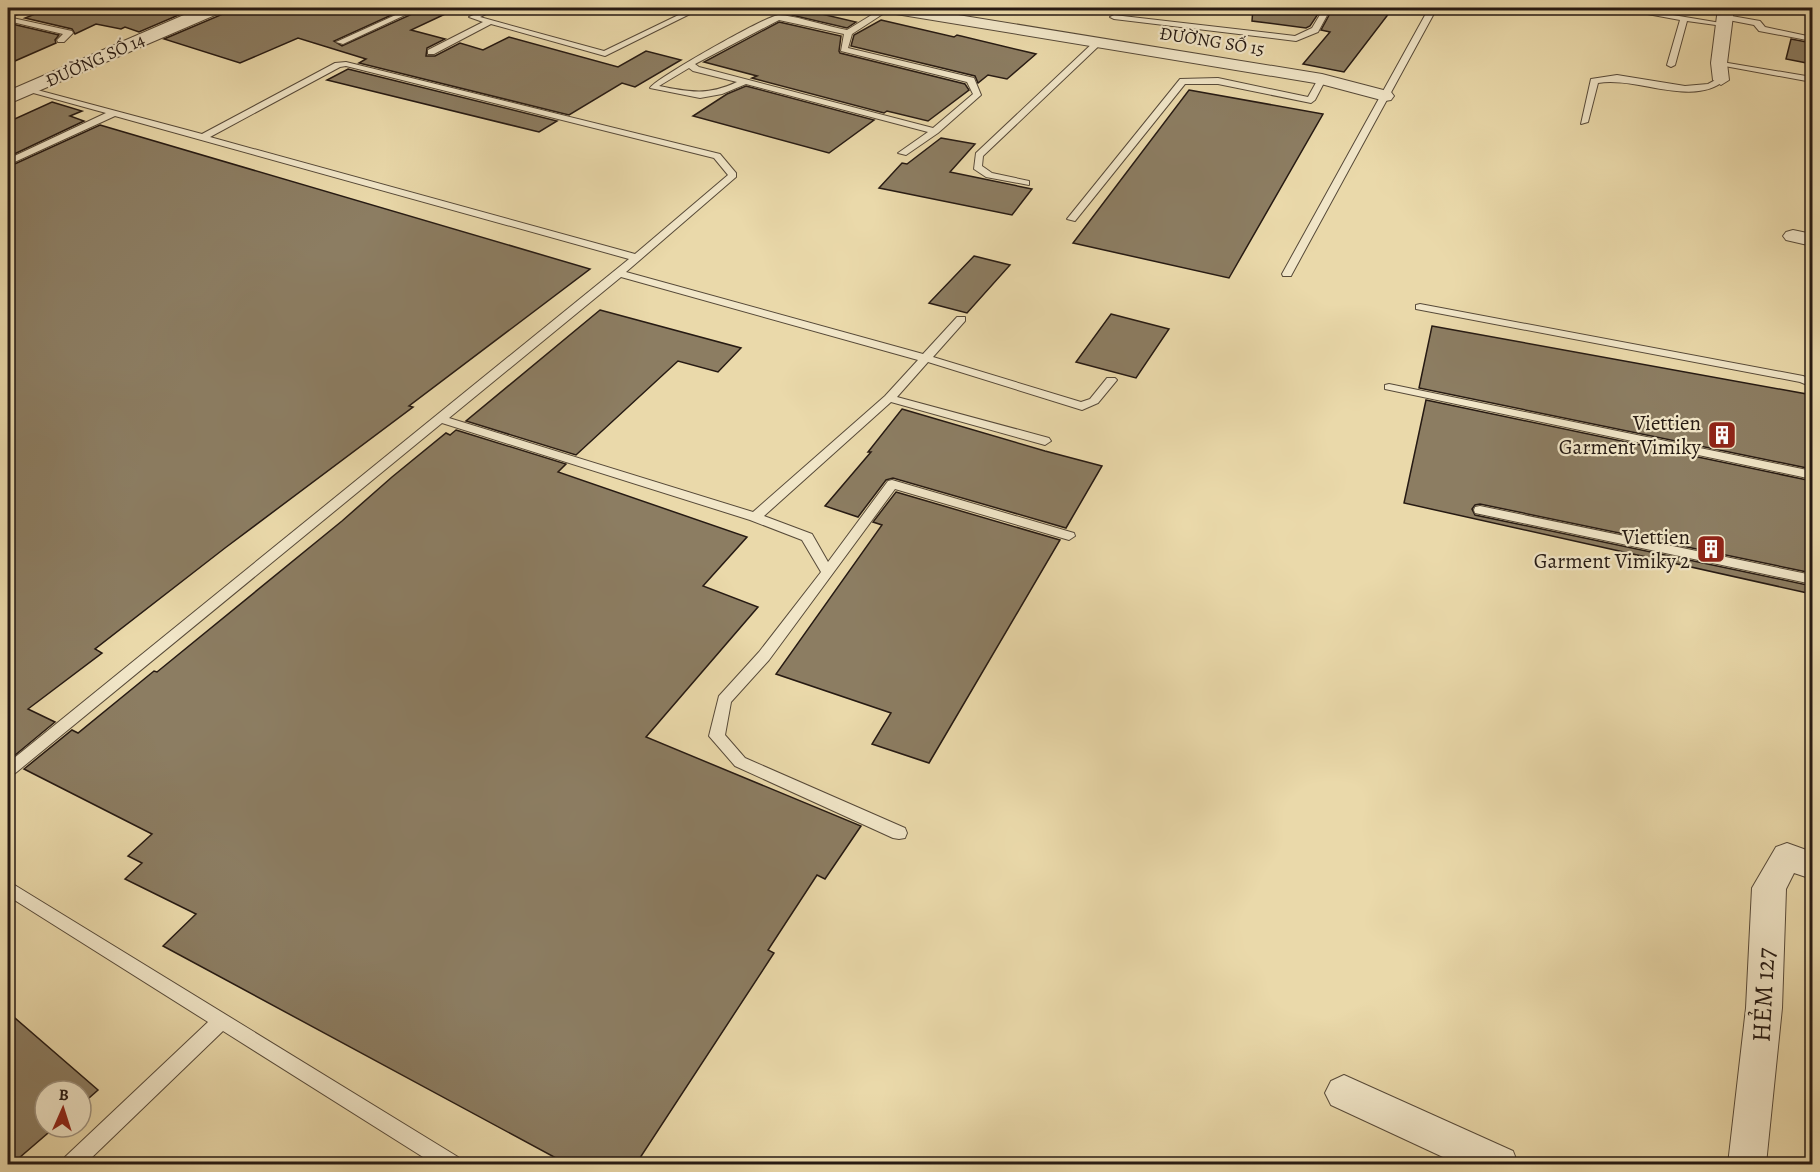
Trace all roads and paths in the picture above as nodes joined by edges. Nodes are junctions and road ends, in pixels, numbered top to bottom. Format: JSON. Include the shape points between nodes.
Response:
{"nodes":[{"id":1,"x":215,"y":8,"type":"edge"},
{"id":2,"x":416,"y":8,"type":"edge"},
{"id":3,"x":494,"y":8,"type":"edge"},
{"id":4,"x":698,"y":8,"type":"edge"},
{"id":5,"x":889,"y":8,"type":"edge"},
{"id":6,"x":1328,"y":8,"type":"edge"},
{"id":7,"x":1433,"y":8,"type":"edge"},
{"id":8,"x":1620,"y":8,"type":"edge"},
{"id":9,"x":13,"y":11,"type":"edge"},
{"id":10,"x":1725,"y":16,"type":"edge"},
{"id":11,"x":1114,"y":17,"type":"dead end"},
{"id":12,"x":1684,"y":18,"type":"junction"},
{"id":13,"x":490,"y":22,"type":"junction"},
{"id":14,"x":848,"y":33,"type":"junction"},
{"id":15,"x":1812,"y":39,"type":"edge"},
{"id":16,"x":62,"y":40,"type":"dead end"},
{"id":17,"x":340,"y":42,"type":"dead end"},
{"id":18,"x":1099,"y":42,"type":"junction"},
{"id":19,"x":431,"y":52,"type":"dead end"},
{"id":20,"x":1719,"y":63,"type":"junction"},
{"id":21,"x":689,"y":64,"type":"junction"},
{"id":22,"x":1671,"y":65,"type":"dead end"},
{"id":23,"x":1322,"y":79,"type":"junction"},
{"id":24,"x":1721,"y":80,"type":"joint"},
{"id":25,"x":1812,"y":80,"type":"edge"},
{"id":26,"x":744,"y":82,"type":"junction"},
{"id":27,"x":29,"y":89,"type":"junction"},
{"id":28,"x":1385,"y":96,"type":"junction"},
{"id":29,"x":8,"y":98,"type":"edge"},
{"id":30,"x":113,"y":113,"type":"junction"},
{"id":31,"x":1584,"y":122,"type":"dead end"},
{"id":32,"x":935,"y":131,"type":"junction"},
{"id":33,"x":203,"y":137,"type":"junction"},
{"id":34,"x":903,"y":153,"type":"dead end"},
{"id":35,"x":8,"y":162,"type":"edge"},
{"id":36,"x":1026,"y":183,"type":"dead end"},
{"id":37,"x":1072,"y":219,"type":"dead end"},
{"id":38,"x":637,"y":258,"type":"junction"},
{"id":39,"x":619,"y":273,"type":"junction"},
{"id":40,"x":1287,"y":274,"type":"dead end"},
{"id":41,"x":1420,"y":307,"type":"dead end"},
{"id":42,"x":961,"y":319,"type":"dead end"},
{"id":43,"x":925,"y":358,"type":"junction"},
{"id":44,"x":1111,"y":380,"type":"dead end"},
{"id":45,"x":1812,"y":384,"type":"edge"},
{"id":46,"x":1389,"y":387,"type":"dead end"},
{"id":47,"x":889,"y":398,"type":"junction"},
{"id":48,"x":441,"y":419,"type":"junction"},
{"id":49,"x":1046,"y":441,"type":"dead end"},
{"id":50,"x":1812,"y":474,"type":"edge"},
{"id":51,"x":1480,"y":510,"type":"dead end"},
{"id":52,"x":755,"y":517,"type":"junction"},
{"id":53,"x":1069,"y":536,"type":"dead end"},
{"id":54,"x":828,"y":572,"type":"junction"},
{"id":55,"x":1812,"y":580,"type":"edge"},
{"id":56,"x":8,"y":771,"type":"edge"},
{"id":57,"x":899,"y":833,"type":"dead end"},
{"id":58,"x":1812,"y":866,"type":"edge"},
{"id":59,"x":8,"y":888,"type":"edge"},
{"id":60,"x":221,"y":1021,"type":"junction"},
{"id":61,"x":1344,"y":1093,"type":"dead end"},
{"id":62,"x":72,"y":1164,"type":"edge"},
{"id":63,"x":451,"y":1164,"type":"edge"},
{"id":64,"x":1499,"y":1164,"type":"edge"},
{"id":65,"x":1747,"y":1164,"type":"edge"}],
"edges":[{"from":1,"to":27,"type":"street","name":"ĐƯỜNG SỐ 14"},
{"from":2,"to":17,"type":"lane"},
{"from":3,"to":13,"type":"lane","via":[[473,17]]},
{"from":4,"to":13,"type":"lane","via":[[605,54]]},
{"from":5,"to":14,"type":"lane"},
{"from":5,"to":18,"type":"street","name":"ĐƯỜNG SỐ 15"},
{"from":6,"to":11,"type":"lane","via":[[1315,30],[1296,39]]},
{"from":7,"to":28,"type":"lane"},
{"from":8,"to":12,"type":"lane"},
{"from":9,"to":16,"type":"lane","via":[[69,33]]},
{"from":10,"to":12,"type":"lane"},
{"from":10,"to":15,"type":"lane","via":[[1758,23],[1762,29],[1775,33]]},
{"from":10,"to":20,"type":"street"},
{"from":12,"to":22,"type":"lane"},
{"from":13,"to":19,"type":"lane"},
{"from":14,"to":21,"type":"lane","via":[[778,17]]},
{"from":14,"to":32,"type":"lane","via":[[843,49],[971,80],[977,95]]},
{"from":18,"to":23,"type":"street","name":"ĐƯỜNG SỐ 15"},
{"from":18,"to":36,"type":"lane","via":[[979,155],[976,167],[989,175]]},
{"from":20,"to":24,"type":"street"},
{"from":20,"to":25,"type":"lane"},
{"from":21,"to":26,"type":"lane"},
{"from":21,"to":26,"type":"lane","via":[[654,88],[705,97]]},
{"from":23,"to":28,"type":"street","name":"ĐƯỜNG SỐ 15"},
{"from":23,"to":37,"type":"lane","via":[[1311,100],[1218,81],[1183,81]]},
{"from":24,"to":31,"type":"lane","via":[[1714,87],[1679,89],[1615,78],[1594,81]]},
{"from":26,"to":32,"type":"lane"},
{"from":27,"to":29,"type":"street","name":"ĐƯỜNG SỐ 14"},
{"from":27,"to":30,"type":"lane"},
{"from":28,"to":40,"type":"lane"},
{"from":30,"to":33,"type":"lane"},
{"from":30,"to":35,"type":"lane"},
{"from":32,"to":34,"type":"lane"},
{"from":33,"to":38,"type":"lane"},
{"from":33,"to":38,"type":"lane","via":[[346,64],[717,156],[733,175]]},
{"from":38,"to":39,"type":"lane"},
{"from":39,"to":43,"type":"lane"},
{"from":39,"to":48,"type":"lane"},
{"from":41,"to":45,"type":"lane","via":[[1803,379]]},
{"from":42,"to":43,"type":"lane"},
{"from":43,"to":44,"type":"lane","via":[[1082,406],[1094,401]]},
{"from":43,"to":47,"type":"lane"},
{"from":46,"to":50,"type":"lane"},
{"from":47,"to":49,"type":"lane"},
{"from":47,"to":52,"type":"lane"},
{"from":48,"to":52,"type":"lane"},
{"from":48,"to":56,"type":"lane"},
{"from":51,"to":55,"type":"lane"},
{"from":52,"to":54,"type":"lane","via":[[807,537]]},
{"from":53,"to":54,"type":"lane","via":[[892,484]]},
{"from":54,"to":57,"type":"lane","via":[[764,656],[724,700],[717,736],[740,762]]},
{"from":58,"to":65,"type":"street","name":"HẺM 127","via":[[1787,856],[1769,888],[1764,1008]]},
{"from":59,"to":60,"type":"lane"},
{"from":60,"to":62,"type":"lane"},
{"from":60,"to":63,"type":"lane"},
{"from":61,"to":64,"type":"street"}]}
